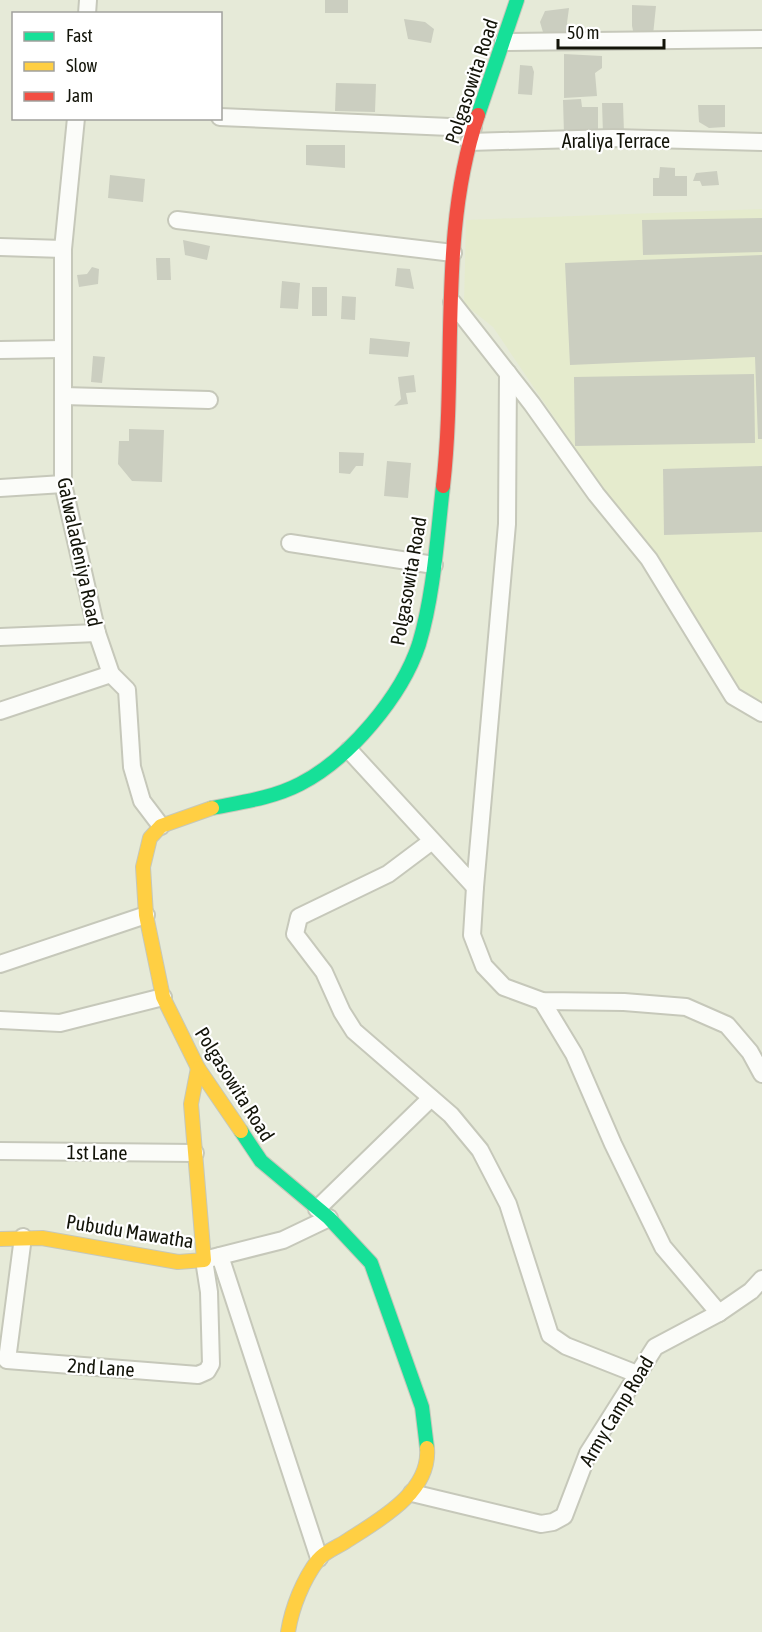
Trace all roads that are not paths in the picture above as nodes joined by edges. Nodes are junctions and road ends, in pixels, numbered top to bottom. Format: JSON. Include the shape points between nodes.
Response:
{"nodes":[{"id":1,"x":517,"y":0,"type":"edge"},
{"id":2,"x":762,"y":39,"type":"edge"},
{"id":3,"x":503,"y":42,"type":"junction"},
{"id":4,"x":222,"y":117,"type":"edge"},
{"id":5,"x":76,"y":120,"type":"edge"},
{"id":6,"x":471,"y":135,"type":"junction"},
{"id":7,"x":762,"y":142,"type":"edge"},
{"id":8,"x":177,"y":220,"type":"dead end"},
{"id":9,"x":0,"y":247,"type":"edge"},
{"id":10,"x":63,"y":249,"type":"junction"},
{"id":11,"x":453,"y":253,"type":"junction"},
{"id":12,"x":452,"y":302,"type":"junction"},
{"id":13,"x":63,"y":349,"type":"junction"},
{"id":14,"x":0,"y":350,"type":"edge"},
{"id":15,"x":508,"y":373,"type":"junction"},
{"id":16,"x":63,"y":396,"type":"junction"},
{"id":17,"x":209,"y":400,"type":"dead end"},
{"id":18,"x":63,"y":484,"type":"junction"},
{"id":19,"x":0,"y":488,"type":"edge"},
{"id":20,"x":290,"y":543,"type":"dead end"},
{"id":21,"x":434,"y":566,"type":"junction"},
{"id":22,"x":97,"y":633,"type":"junction"},
{"id":23,"x":0,"y":636,"type":"edge"},
{"id":24,"x":111,"y":674,"type":"junction"},
{"id":25,"x":0,"y":711,"type":"edge"},
{"id":26,"x":762,"y":713,"type":"edge"},
{"id":27,"x":349,"y":750,"type":"junction"},
{"id":28,"x":161,"y":826,"type":"junction"},
{"id":29,"x":432,"y":841,"type":"junction"},
{"id":30,"x":475,"y":887,"type":"junction"},
{"id":31,"x":146,"y":915,"type":"junction"},
{"id":32,"x":0,"y":964,"type":"edge"},
{"id":33,"x":163,"y":998,"type":"junction"},
{"id":34,"x":542,"y":1001,"type":"junction"},
{"id":35,"x":0,"y":1020,"type":"edge"},
{"id":36,"x":198,"y":1068,"type":"junction"},
{"id":37,"x":762,"y":1074,"type":"edge"},
{"id":38,"x":431,"y":1098,"type":"junction"},
{"id":39,"x":0,"y":1151,"type":"edge"},
{"id":40,"x":195,"y":1153,"type":"junction"},
{"id":41,"x":323,"y":1214,"type":"junction"},
{"id":42,"x":23,"y":1237,"type":"junction"},
{"id":43,"x":0,"y":1239,"type":"edge"},
{"id":44,"x":212,"y":1258,"type":"junction"},
{"id":45,"x":762,"y":1279,"type":"edge"},
{"id":46,"x":719,"y":1313,"type":"junction"},
{"id":47,"x":638,"y":1374,"type":"junction"},
{"id":48,"x":412,"y":1493,"type":"junction"},
{"id":49,"x":319,"y":1558,"type":"junction"},
{"id":50,"x":288,"y":1632,"type":"edge"}],
"edges":[{"from":1,"to":3,"type":"street","name":"Polgasowita Road"},
{"from":2,"to":3,"type":"street"},
{"from":3,"to":6,"type":"street","name":"Polgasowita Road"},
{"from":4,"to":6,"type":"street","name":"Araliya Terrace"},
{"from":5,"to":10,"type":"street","name":"Galwaladeniya Road"},
{"from":6,"to":7,"type":"street","name":"Araliya Terrace"},
{"from":6,"to":11,"type":"street","name":"Polgasowita Road"},
{"from":8,"to":11,"type":"street"},
{"from":9,"to":10,"type":"street"},
{"from":10,"to":13,"type":"street","name":"Galwaladeniya Road"},
{"from":11,"to":12,"type":"street","name":"Polgasowita Road"},
{"from":12,"to":15,"type":"street"},
{"from":12,"to":21,"type":"street","name":"Polgasowita Road","via":[[448,443]]},
{"from":13,"to":14,"type":"street"},
{"from":13,"to":16,"type":"street","name":"Galwaladeniya Road"},
{"from":15,"to":26,"type":"street","via":[[596,494],[650,559],[732,696]]},
{"from":15,"to":30,"type":"street","via":[[507,524]]},
{"from":16,"to":17,"type":"street"},
{"from":16,"to":18,"type":"street","name":"Galwaladeniya Road"},
{"from":18,"to":19,"type":"street"},
{"from":18,"to":22,"type":"street","name":"Galwaladeniya Road"},
{"from":20,"to":21,"type":"street"},
{"from":21,"to":27,"type":"street","name":"Polgasowita Road","via":[[420,643],[405,680]]},
{"from":22,"to":23,"type":"street"},
{"from":22,"to":24,"type":"street","name":"Galwaladeniya Road"},
{"from":24,"to":25,"type":"street"},
{"from":24,"to":28,"type":"street","name":"Galwaladeniya Road","via":[[127,690],[132,767],[142,801]]},
{"from":27,"to":28,"type":"street","name":"Polgasowita Road","via":[[301,784],[265,798],[202,810]]},
{"from":27,"to":29,"type":"street"},
{"from":28,"to":31,"type":"street","name":"Polgasowita Road","via":[[150,838],[143,867]]},
{"from":29,"to":30,"type":"street"},
{"from":29,"to":38,"type":"street","via":[[388,874],[299,917],[295,926],[295,934],[324,972],[354,1031]]},
{"from":30,"to":34,"type":"street","via":[[472,934],[484,966],[504,987]]},
{"from":31,"to":32,"type":"street"},
{"from":31,"to":33,"type":"street","name":"Polgasowita Road"},
{"from":33,"to":35,"type":"street","via":[[60,1023]]},
{"from":33,"to":36,"type":"street","name":"Polgasowita Road"},
{"from":34,"to":37,"type":"street","via":[[686,1007],[727,1025],[750,1052]]},
{"from":34,"to":46,"type":"street","via":[[574,1054],[663,1247]]},
{"from":36,"to":40,"type":"street","name":"Pubudu Mawatha","via":[[191,1104]]},
{"from":36,"to":41,"type":"street","name":"Polgasowita Road","via":[[261,1161]]},
{"from":38,"to":41,"type":"street"},
{"from":38,"to":47,"type":"street","via":[[480,1150],[508,1204],[550,1335],[566,1346]]},
{"from":39,"to":40,"type":"street","name":"1st Lane"},
{"from":40,"to":44,"type":"street","name":"Pubudu Mawatha"},
{"from":41,"to":44,"type":"street","via":[[283,1240]]},
{"from":41,"to":48,"type":"street","name":"Polgasowita Road","via":[[371,1263],[411,1370],[422,1407],[427,1453],[424,1472]]},
{"from":42,"to":43,"type":"street","name":"Pubudu Mawatha"},
{"from":42,"to":44,"type":"street","name":"Pubudu Mawatha","via":[[65,1240],[178,1262]]},
{"from":42,"to":44,"type":"street","name":"2nd Lane","via":[[7,1360],[198,1374],[207,1371],[211,1364],[208,1292]]},
{"from":44,"to":49,"type":"street"},
{"from":45,"to":46,"type":"street","name":"Army Camp Road"},
{"from":46,"to":47,"type":"street","name":"Army Camp Road","via":[[655,1347]]},
{"from":47,"to":48,"type":"street","name":"Army Camp Road","via":[[588,1453],[564,1516],[554,1522],[541,1524],[508,1518]]},
{"from":48,"to":49,"type":"street","name":"Polgasowita Road","via":[[374,1524]]},
{"from":49,"to":50,"type":"street","via":[[292,1609]]}]}
